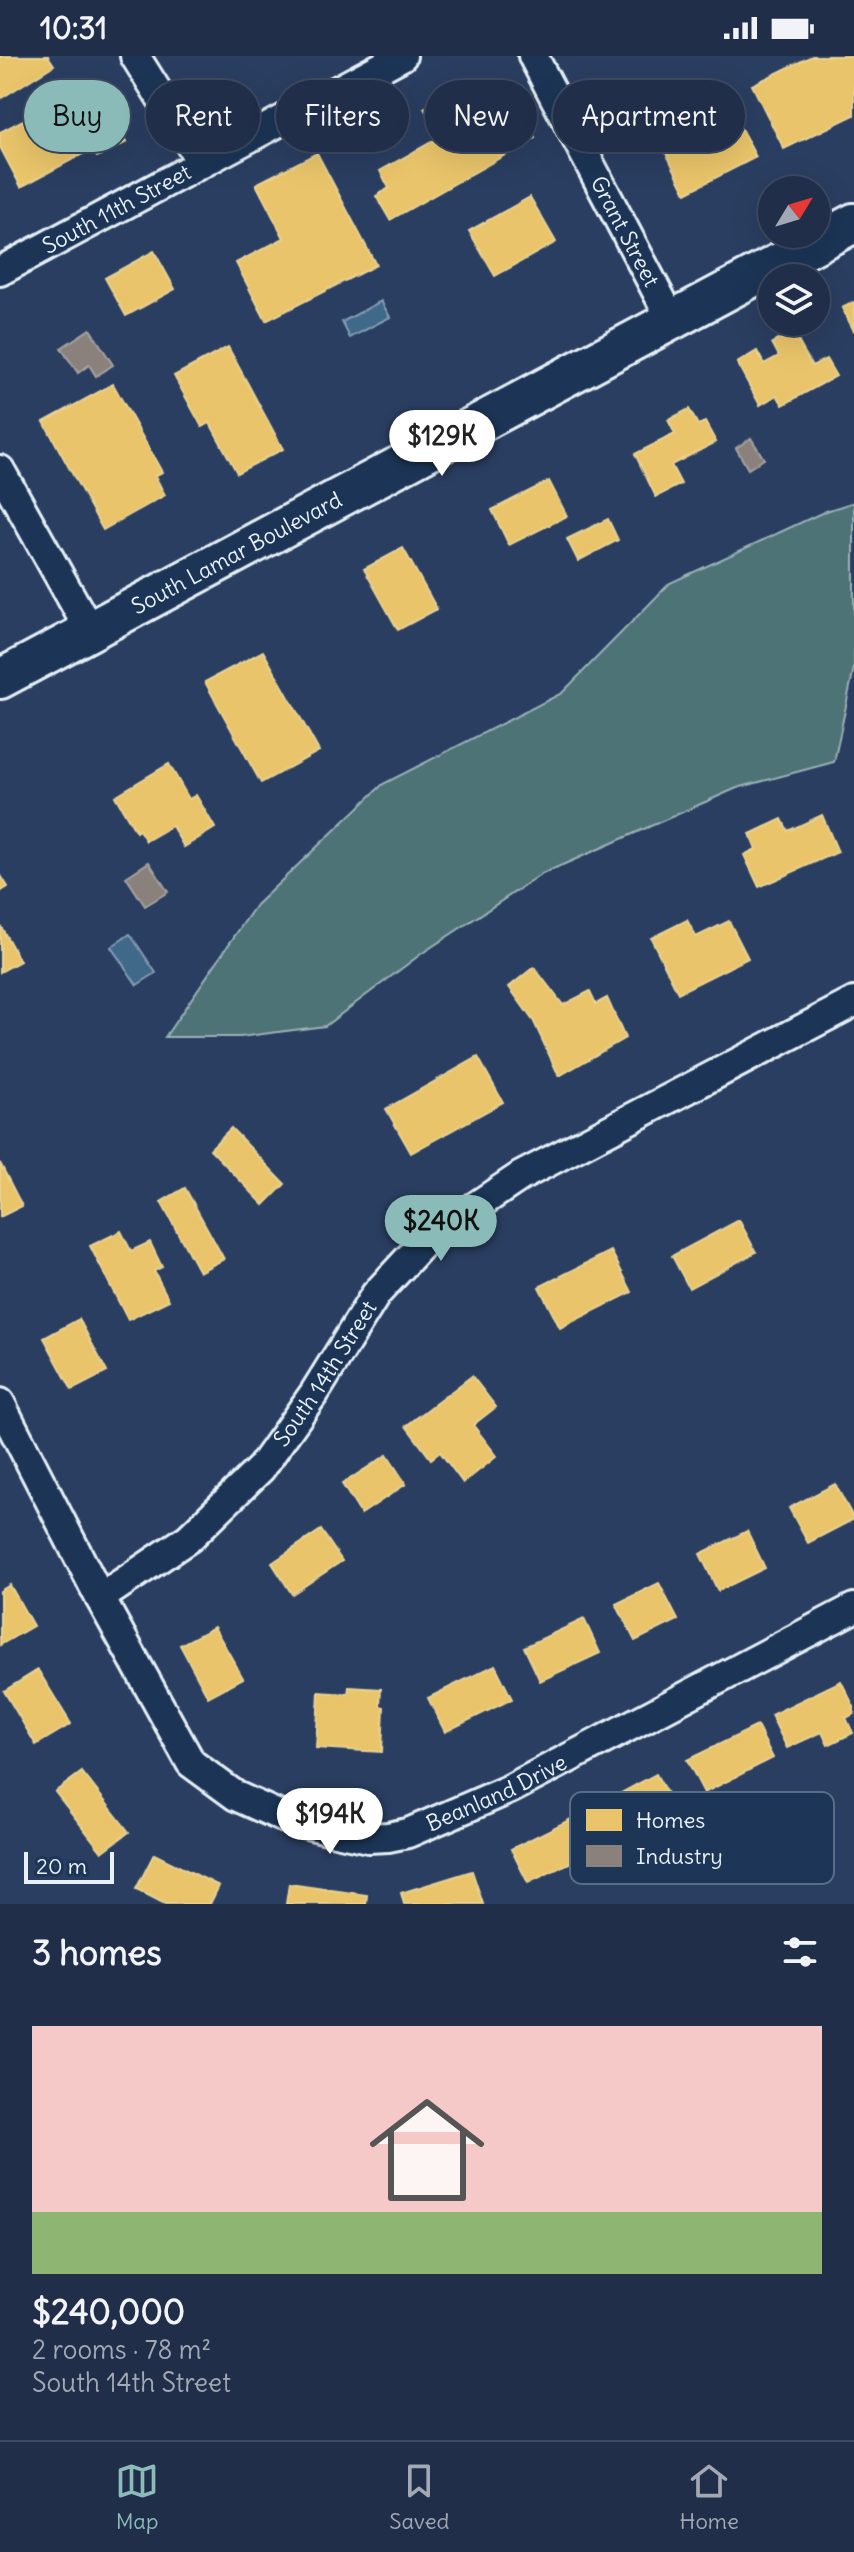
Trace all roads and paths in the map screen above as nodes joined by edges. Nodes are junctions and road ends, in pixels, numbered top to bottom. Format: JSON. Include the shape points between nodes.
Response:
{"nodes":[{"id":1,"x":135,"y":56,"type":"edge"},
{"id":2,"x":402,"y":56,"type":"edge"},
{"id":3,"x":533,"y":56,"type":"edge"},
{"id":4,"x":202,"y":163,"type":"junction"},
{"id":5,"x":854,"y":223,"type":"edge"},
{"id":6,"x":0,"y":271,"type":"edge"},
{"id":7,"x":672,"y":320,"type":"junction"},
{"id":8,"x":0,"y":470,"type":"edge"},
{"id":9,"x":90,"y":631,"type":"junction"},
{"id":10,"x":0,"y":679,"type":"edge"},
{"id":11,"x":854,"y":1002,"type":"edge"},
{"id":12,"x":0,"y":1403,"type":"edge"},
{"id":13,"x":100,"y":1598,"type":"junction"},
{"id":14,"x":854,"y":1608,"type":"edge"}],
"edges":[{"from":1,"to":4,"type":"street"},
{"from":2,"to":4,"type":"street","name":"South 11th Street"},
{"from":3,"to":7,"type":"street","name":"Grant Street"},
{"from":4,"to":6,"type":"street","name":"South 11th Street"},
{"from":5,"to":7,"type":"street","name":"South Lamar Boulevard"},
{"from":7,"to":9,"type":"street","name":"South Lamar Boulevard"},
{"from":8,"to":9,"type":"street"},
{"from":9,"to":10,"type":"street","name":"South Lamar Boulevard"},
{"from":11,"to":13,"type":"street","name":"South 14th Street","via":[[521,1176],[427,1239],[376,1294],[261,1468],[189,1538]]},
{"from":12,"to":13,"type":"street","name":"Beanland Drive"},
{"from":13,"to":14,"type":"street","name":"Beanland Drive","via":[[191,1763],[236,1796],[287,1819],[368,1838],[408,1833],[510,1789]]}]}
